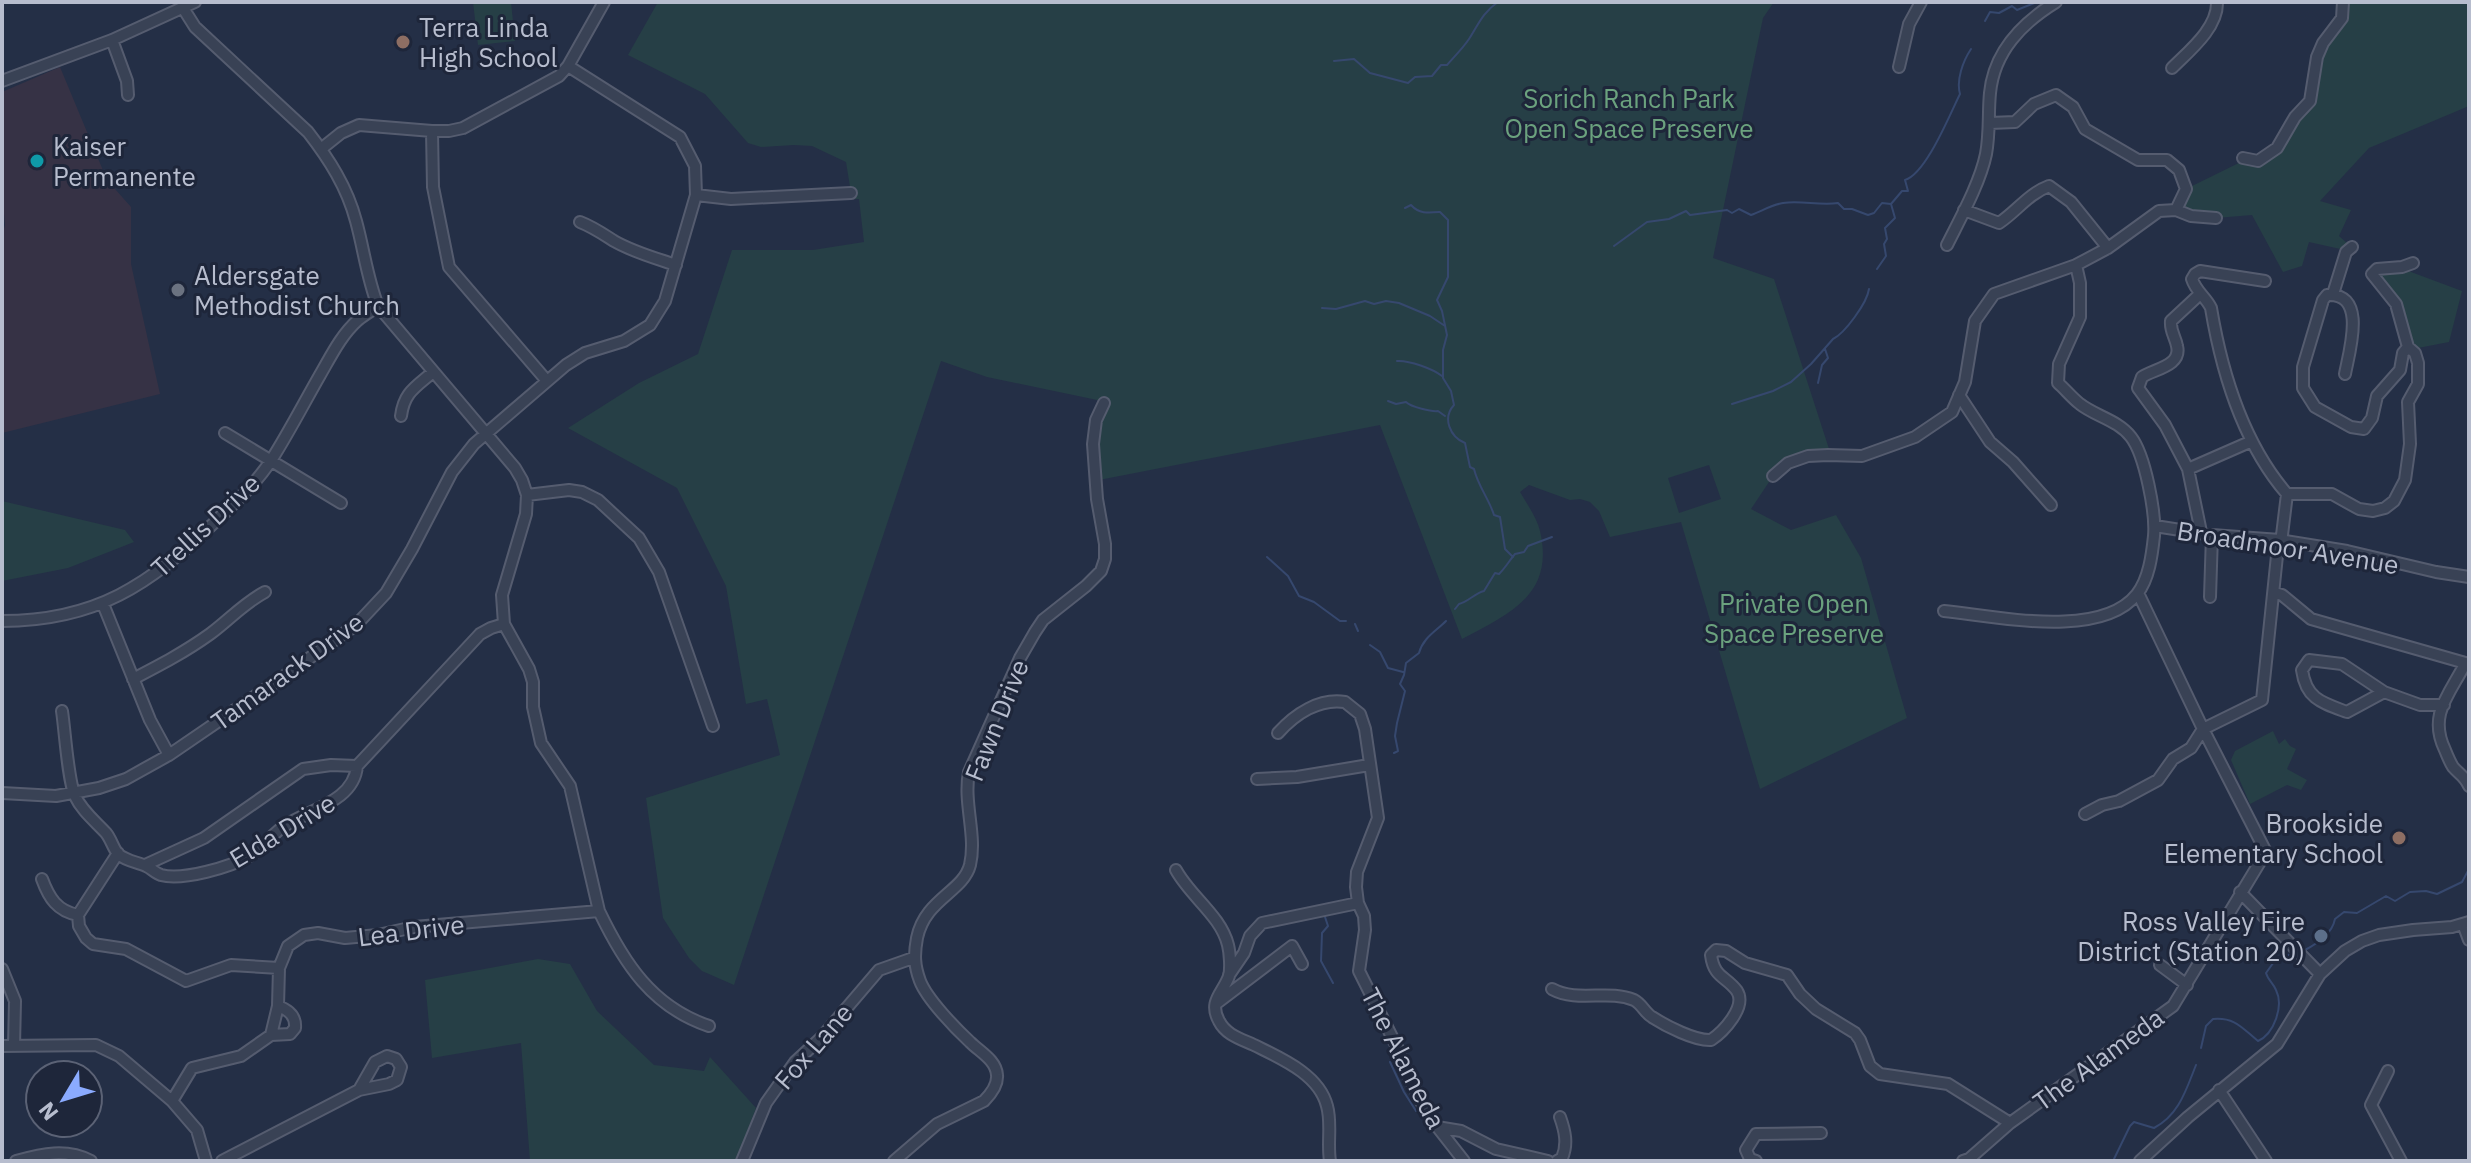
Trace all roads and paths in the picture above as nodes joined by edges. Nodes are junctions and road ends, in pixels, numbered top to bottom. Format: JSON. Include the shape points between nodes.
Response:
{"nodes":[{"id":1,"x":195,"y":2,"type":"edge"},
{"id":2,"x":604,"y":2,"type":"edge"},
{"id":3,"x":1921,"y":2,"type":"edge"},
{"id":4,"x":2056,"y":2,"type":"edge"},
{"id":5,"x":2217,"y":2,"type":"edge"},
{"id":6,"x":2343,"y":2,"type":"edge"},
{"id":7,"x":183,"y":8,"type":"junction"},
{"id":8,"x":112,"y":40,"type":"junction"},
{"id":9,"x":568,"y":66,"type":"junction"},
{"id":10,"x":1899,"y":67,"type":"dead end"},
{"id":11,"x":2172,"y":68,"type":"dead end"},
{"id":12,"x":2,"y":81,"type":"edge"},
{"id":13,"x":128,"y":95,"type":"dead end"},
{"id":14,"x":1990,"y":123,"type":"junction"},
{"id":15,"x":432,"y":131,"type":"junction"},
{"id":16,"x":321,"y":149,"type":"junction"},
{"id":17,"x":2243,"y":158,"type":"dead end"},
{"id":18,"x":851,"y":193,"type":"dead end"},
{"id":19,"x":696,"y":195,"type":"junction"},
{"id":20,"x":1964,"y":210,"type":"junction"},
{"id":21,"x":2176,"y":210,"type":"junction"},
{"id":22,"x":2216,"y":218,"type":"dead end"},
{"id":23,"x":580,"y":222,"type":"dead end"},
{"id":24,"x":1947,"y":245,"type":"dead end"},
{"id":25,"x":2352,"y":247,"type":"dead end"},
{"id":26,"x":2108,"y":248,"type":"junction"},
{"id":27,"x":2413,"y":263,"type":"dead end"},
{"id":28,"x":676,"y":265,"type":"junction"},
{"id":29,"x":2076,"y":265,"type":"junction"},
{"id":30,"x":2265,"y":281,"type":"dead end"},
{"id":31,"x":2333,"y":294,"type":"junction"},
{"id":32,"x":2199,"y":295,"type":"junction"},
{"id":33,"x":378,"y":306,"type":"junction"},
{"id":34,"x":2408,"y":347,"type":"junction"},
{"id":35,"x":433,"y":372,"type":"junction"},
{"id":36,"x":2345,"y":374,"type":"dead end"},
{"id":37,"x":547,"y":381,"type":"junction"},
{"id":38,"x":1959,"y":395,"type":"junction"},
{"id":39,"x":1104,"y":403,"type":"dead end"},
{"id":40,"x":401,"y":416,"type":"dead end"},
{"id":41,"x":225,"y":433,"type":"dead end"},
{"id":42,"x":485,"y":434,"type":"junction"},
{"id":43,"x":2252,"y":441,"type":"junction"},
{"id":44,"x":271,"y":461,"type":"junction"},
{"id":45,"x":2188,"y":469,"type":"junction"},
{"id":46,"x":1773,"y":476,"type":"dead end"},
{"id":47,"x":2287,"y":494,"type":"junction"},
{"id":48,"x":527,"y":495,"type":"junction"},
{"id":49,"x":341,"y":503,"type":"dead end"},
{"id":50,"x":2051,"y":505,"type":"dead end"},
{"id":51,"x":2155,"y":526,"type":"junction"},
{"id":52,"x":2207,"y":534,"type":"junction"},
{"id":53,"x":2280,"y":540,"type":"junction"},
{"id":54,"x":2469,"y":577,"type":"edge"},
{"id":55,"x":265,"y":592,"type":"dead end"},
{"id":56,"x":2138,"y":593,"type":"junction"},
{"id":57,"x":2275,"y":593,"type":"junction"},
{"id":58,"x":2210,"y":597,"type":"dead end"},
{"id":59,"x":103,"y":604,"type":"junction"},
{"id":60,"x":1944,"y":611,"type":"dead end"},
{"id":61,"x":2,"y":621,"type":"edge"},
{"id":62,"x":504,"y":624,"type":"junction"},
{"id":63,"x":2467,"y":664,"type":"edge"},
{"id":64,"x":133,"y":679,"type":"junction"},
{"id":65,"x":2384,"y":692,"type":"junction"},
{"id":66,"x":2444,"y":705,"type":"junction"},
{"id":67,"x":62,"y":711,"type":"dead end"},
{"id":68,"x":713,"y":726,"type":"dead end"},
{"id":69,"x":2203,"y":729,"type":"junction"},
{"id":70,"x":1278,"y":733,"type":"dead end"},
{"id":71,"x":169,"y":755,"type":"junction"},
{"id":72,"x":1369,"y":765,"type":"junction"},
{"id":73,"x":357,"y":766,"type":"junction"},
{"id":74,"x":1257,"y":779,"type":"dead end"},
{"id":75,"x":2468,"y":779,"type":"edge"},
{"id":76,"x":2,"y":793,"type":"edge"},
{"id":77,"x":73,"y":793,"type":"junction"},
{"id":78,"x":2085,"y":814,"type":"dead end"},
{"id":79,"x":118,"y":853,"type":"junction"},
{"id":80,"x":145,"y":865,"type":"junction"},
{"id":81,"x":1176,"y":870,"type":"dead end"},
{"id":82,"x":42,"y":879,"type":"dead end"},
{"id":83,"x":2240,"y":892,"type":"junction"},
{"id":84,"x":1358,"y":903,"type":"junction"},
{"id":85,"x":599,"y":911,"type":"junction"},
{"id":86,"x":78,"y":915,"type":"junction"},
{"id":87,"x":2466,"y":923,"type":"edge"},
{"id":88,"x":2469,"y":940,"type":"edge"},
{"id":89,"x":913,"y":958,"type":"junction"},
{"id":90,"x":1302,"y":964,"type":"dead end"},
{"id":91,"x":2160,"y":965,"type":"dead end"},
{"id":92,"x":279,"y":968,"type":"junction"},
{"id":93,"x":2,"y":969,"type":"edge"},
{"id":94,"x":2320,"y":974,"type":"junction"},
{"id":95,"x":1229,"y":975,"type":"junction"},
{"id":96,"x":2187,"y":985,"type":"junction"},
{"id":97,"x":1552,"y":989,"type":"dead end"},
{"id":98,"x":1215,"y":1005,"type":"junction"},
{"id":99,"x":278,"y":1006,"type":"junction"},
{"id":100,"x":709,"y":1026,"type":"dead end"},
{"id":101,"x":271,"y":1035,"type":"junction"},
{"id":102,"x":2,"y":1046,"type":"edge"},
{"id":103,"x":14,"y":1046,"type":"junction"},
{"id":104,"x":2388,"y":1071,"type":"dead end"},
{"id":105,"x":359,"y":1090,"type":"dead end"},
{"id":106,"x":2219,"y":1090,"type":"junction"},
{"id":107,"x":172,"y":1101,"type":"junction"},
{"id":108,"x":1560,"y":1117,"type":"dead end"},
{"id":109,"x":2010,"y":1123,"type":"junction"},
{"id":110,"x":1437,"y":1127,"type":"junction"},
{"id":111,"x":1821,"y":1133,"type":"dead end"},
{"id":112,"x":16,"y":1161,"type":"edge"},
{"id":113,"x":91,"y":1161,"type":"edge"},
{"id":114,"x":206,"y":1161,"type":"edge"},
{"id":115,"x":222,"y":1161,"type":"edge"},
{"id":116,"x":742,"y":1161,"type":"edge"},
{"id":117,"x":894,"y":1161,"type":"edge"},
{"id":118,"x":1330,"y":1161,"type":"edge"},
{"id":119,"x":1464,"y":1161,"type":"edge"},
{"id":120,"x":1548,"y":1161,"type":"edge"},
{"id":121,"x":1557,"y":1161,"type":"edge"},
{"id":122,"x":1756,"y":1161,"type":"edge"},
{"id":123,"x":1963,"y":1161,"type":"edge"},
{"id":124,"x":2140,"y":1161,"type":"edge"},
{"id":125,"x":2266,"y":1161,"type":"edge"},
{"id":126,"x":2401,"y":1161,"type":"edge"}],
"edges":[{"from":1,"to":7,"type":"street"},
{"from":2,"to":9,"type":"street"},
{"from":3,"to":10,"type":"street","via":[[1909,24]]},
{"from":4,"to":14,"type":"street","via":[[2010,40],[1990,92]]},
{"from":5,"to":11,"type":"street","via":[[2217,14],[2199,41]]},
{"from":6,"to":17,"type":"street","via":[[2342,18],[2317,57],[2310,101],[2277,148],[2258,161]]},
{"from":7,"to":8,"type":"street"},
{"from":7,"to":16,"type":"street","via":[[195,27]]},
{"from":8,"to":12,"type":"street"},
{"from":8,"to":13,"type":"street"},
{"from":9,"to":15,"type":"street","via":[[559,76],[463,128]]},
{"from":9,"to":19,"type":"street","name":"Tamarack Drive","via":[[680,137],[695,166]]},
{"from":14,"to":20,"type":"street","via":[[1985,157]]},
{"from":14,"to":21,"type":"street","via":[[2015,122],[2034,104],[2056,95],[2073,107],[2085,129],[2138,160],[2167,160],[2179,170],[2186,189]]},
{"from":15,"to":16,"type":"street","via":[[359,125]]},
{"from":15,"to":37,"type":"street","via":[[433,187],[449,267]]},
{"from":16,"to":33,"type":"street","via":[[356,220]]},
{"from":18,"to":19,"type":"street","via":[[731,199]]},
{"from":19,"to":28,"type":"street","name":"Tamarack Drive"},
{"from":20,"to":24,"type":"street"},
{"from":20,"to":26,"type":"street","via":[[1999,223],[2032,192],[2049,186],[2071,202]]},
{"from":21,"to":22,"type":"street"},
{"from":21,"to":26,"type":"street","via":[[2159,211]]},
{"from":23,"to":28,"type":"street"},
{"from":25,"to":31,"type":"street"},
{"from":26,"to":29,"type":"street"},
{"from":27,"to":34,"type":"street","via":[[2372,274],[2399,309]]},
{"from":28,"to":37,"type":"street","name":"Tamarack Drive","via":[[665,301],[650,325],[624,341],[585,353]]},
{"from":29,"to":38,"type":"street","via":[[1994,294],[1975,321]]},
{"from":29,"to":51,"type":"street","via":[[2080,317],[2059,364],[2058,383],[2131,437],[2146,474]]},
{"from":30,"to":32,"type":"street","via":[[2200,271],[2192,279]]},
{"from":31,"to":34,"type":"street","via":[[2323,300],[2303,367],[2303,388],[2315,407],[2364,429],[2377,396],[2400,370]]},
{"from":31,"to":36,"type":"street","via":[[2354,318]]},
{"from":32,"to":43,"type":"street","via":[[2211,308],[2223,366]]},
{"from":32,"to":45,"type":"street","via":[[2171,321],[2176,357],[2142,377],[2138,388]]},
{"from":33,"to":35,"type":"street"},
{"from":33,"to":44,"type":"street","name":"Trellis Drive","via":[[340,340]]},
{"from":34,"to":47,"type":"street","via":[[2415,353],[2419,374],[2408,402],[2405,480],[2394,501],[2373,511],[2332,494]]},
{"from":35,"to":40,"type":"street","via":[[406,395]]},
{"from":35,"to":42,"type":"street"},
{"from":37,"to":42,"type":"street","name":"Tamarack Drive"},
{"from":38,"to":46,"type":"street","via":[[1952,412],[1915,437],[1862,456],[1808,456]]},
{"from":38,"to":50,"type":"street","via":[[1990,442]]},
{"from":39,"to":89,"type":"street","name":"Fawn Drive","via":[[1093,444],[1103,567],[1043,620],[1020,658],[969,772],[969,867],[920,924]]},
{"from":41,"to":44,"type":"street"},
{"from":42,"to":48,"type":"street","via":[[515,468]]},
{"from":42,"to":71,"type":"street","name":"Tamarack Drive","via":[[452,472],[386,593],[357,624]]},
{"from":43,"to":45,"type":"street"},
{"from":43,"to":47,"type":"street"},
{"from":44,"to":49,"type":"street"},
{"from":44,"to":59,"type":"street","name":"Trellis Drive","via":[[254,484],[165,568]]},
{"from":45,"to":52,"type":"street"},
{"from":47,"to":53,"type":"street"},
{"from":48,"to":62,"type":"street","via":[[502,595]]},
{"from":48,"to":68,"type":"street","via":[[582,492],[639,538],[659,572]]},
{"from":51,"to":52,"type":"street","name":"Broadmoor Avenue"},
{"from":51,"to":56,"type":"street","via":[[2149,567]]},
{"from":52,"to":53,"type":"street","name":"Broadmoor Avenue"},
{"from":52,"to":58,"type":"street"},
{"from":53,"to":54,"type":"street","name":"Broadmoor Avenue"},
{"from":53,"to":57,"type":"street"},
{"from":55,"to":64,"type":"street","via":[[182,654]]},
{"from":56,"to":60,"type":"street","via":[[2111,612],[2073,622]]},
{"from":56,"to":69,"type":"street","name":"The Alameda"},
{"from":57,"to":63,"type":"street","via":[[2311,619]]},
{"from":57,"to":69,"type":"street","via":[[2262,700]]},
{"from":59,"to":61,"type":"street","name":"Trellis Drive","via":[[59,617]]},
{"from":59,"to":64,"type":"street"},
{"from":62,"to":73,"type":"street","name":"Elda Drive","via":[[480,634]]},
{"from":62,"to":85,"type":"street","via":[[529,669],[541,743],[570,786]]},
{"from":63,"to":66,"type":"street"},
{"from":64,"to":71,"type":"street"},
{"from":65,"to":65,"type":"street","via":[[2342,664],[2309,660],[2302,670],[2312,695],[2347,712]]},
{"from":65,"to":66,"type":"street","via":[[2420,705]]},
{"from":66,"to":75,"type":"street","via":[[2438,736],[2453,767]]},
{"from":67,"to":77,"type":"street"},
{"from":69,"to":78,"type":"street","via":[[2158,780]]},
{"from":69,"to":83,"type":"street","name":"The Alameda","via":[[2266,852]]},
{"from":70,"to":72,"type":"street","name":"The Alameda","via":[[1297,714],[1327,702],[1345,702],[1360,714]]},
{"from":71,"to":77,"type":"street","name":"Tamarack Drive","via":[[126,779]]},
{"from":72,"to":74,"type":"street"},
{"from":72,"to":84,"type":"street","name":"The Alameda","via":[[1378,818],[1357,872]]},
{"from":73,"to":80,"type":"street","name":"Elda Drive","via":[[303,769],[204,838]]},
{"from":73,"to":80,"type":"street","name":"Elda Drive","via":[[346,792],[282,827],[248,857],[177,877],[159,875]]},
{"from":76,"to":77,"type":"street","name":"Tamarack Drive"},
{"from":77,"to":79,"type":"street"},
{"from":79,"to":80,"type":"street","name":"Elda Drive"},
{"from":79,"to":86,"type":"street"},
{"from":81,"to":95,"type":"street","via":[[1221,929],[1229,948]]},
{"from":82,"to":86,"type":"street","via":[[59,908]]},
{"from":83,"to":94,"type":"street"},
{"from":83,"to":96,"type":"street","name":"The Alameda"},
{"from":84,"to":95,"type":"street","via":[[1262,923]]},
{"from":84,"to":110,"type":"street","name":"The Alameda","via":[[1365,930],[1359,971]]},
{"from":85,"to":92,"type":"street","name":"Lea Drive","via":[[345,938],[304,935],[288,946]]},
{"from":85,"to":100,"type":"street","via":[[652,993],[675,1012]]},
{"from":86,"to":92,"type":"street","via":[[79,926],[93,944],[126,949],[186,981],[231,965]]},
{"from":87,"to":88,"type":"street"},
{"from":87,"to":94,"type":"street","via":[[2362,941]]},
{"from":89,"to":116,"type":"street","name":"Fox Lane","via":[[879,970],[795,1062],[766,1103]]},
{"from":89,"to":117,"type":"street","via":[[929,998],[990,1059],[997,1079],[984,1101],[937,1124]]},
{"from":90,"to":98,"type":"street","via":[[1292,946]]},
{"from":91,"to":96,"type":"street"},
{"from":92,"to":99,"type":"street"},
{"from":93,"to":103,"type":"street","via":[[15,1001]]},
{"from":94,"to":106,"type":"street","via":[[2277,1044]]},
{"from":95,"to":98,"type":"street"},
{"from":96,"to":109,"type":"street","name":"The Alameda","via":[[2173,1006]]},
{"from":97,"to":109,"type":"street","via":[[1632,999],[1652,1018],[1711,1040],[1723,1031],[1739,1002],[1737,991],[1712,963],[1716,950],[1726,951],[1745,963],[1787,975],[1816,1009],[1855,1033],[1873,1071],[1948,1084]]},
{"from":98,"to":118,"type":"street","via":[[1225,1029],[1315,1084],[1328,1107]]},
{"from":99,"to":101,"type":"street"},
{"from":99,"to":101,"type":"street","via":[[296,1020],[295,1028],[290,1034]]},
{"from":101,"to":107,"type":"street","via":[[241,1056],[192,1068]]},
{"from":102,"to":103,"type":"street"},
{"from":103,"to":107,"type":"street","via":[[96,1045],[119,1056]]},
{"from":104,"to":126,"type":"street","via":[[2371,1105]]},
{"from":105,"to":115,"type":"street"},
{"from":106,"to":124,"type":"street"},
{"from":106,"to":125,"type":"street"},
{"from":107,"to":114,"type":"street","via":[[197,1130]]},
{"from":108,"to":121,"type":"street","via":[[1566,1150]]},
{"from":109,"to":123,"type":"street","name":"The Alameda"},
{"from":110,"to":119,"type":"street","name":"The Alameda"},
{"from":110,"to":120,"type":"street"},
{"from":111,"to":122,"type":"street","via":[[1756,1134],[1746,1150]]},
{"from":112,"to":113,"type":"street","via":[[48,1152]]}]}
